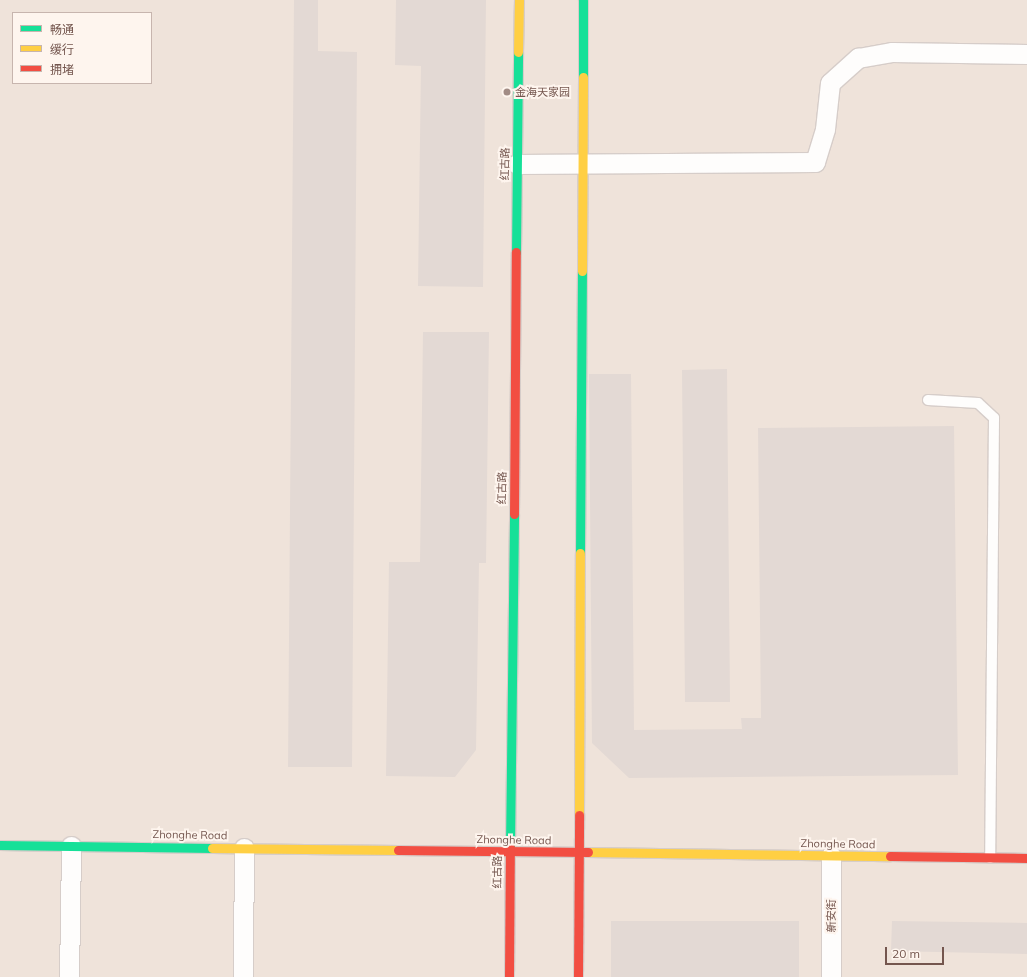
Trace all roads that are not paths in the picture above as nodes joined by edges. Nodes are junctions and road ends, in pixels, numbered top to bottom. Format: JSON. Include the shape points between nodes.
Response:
{"nodes":[{"id":1,"x":519,"y":0,"type":"edge"},
{"id":2,"x":583,"y":0,"type":"edge"},
{"id":3,"x":1027,"y":54,"type":"edge"},
{"id":4,"x":517,"y":164,"type":"junction"},
{"id":5,"x":582,"y":165,"type":"junction"},
{"id":6,"x":928,"y":400,"type":"dead end"},
{"id":7,"x":0,"y":845,"type":"edge"},
{"id":8,"x":71,"y":846,"type":"junction"},
{"id":9,"x":244,"y":848,"type":"junction"},
{"id":10,"x":510,"y":852,"type":"junction"},
{"id":11,"x":579,"y":852,"type":"junction"},
{"id":12,"x":831,"y":856,"type":"junction"},
{"id":13,"x":990,"y":858,"type":"junction"},
{"id":14,"x":1027,"y":858,"type":"edge"},
{"id":15,"x":69,"y":977,"type":"edge"},
{"id":16,"x":243,"y":977,"type":"edge"},
{"id":17,"x":509,"y":977,"type":"edge"},
{"id":18,"x":578,"y":977,"type":"edge"},
{"id":19,"x":831,"y":977,"type":"edge"}],
"edges":[{"from":1,"to":4,"type":"street","name":"红古路"},
{"from":2,"to":5,"type":"street"},
{"from":3,"to":5,"type":"street","via":[[892,52],[858,58],[830,83],[825,129],[815,162]]},
{"from":4,"to":5,"type":"street"},
{"from":4,"to":10,"type":"street","name":"红古路"},
{"from":5,"to":11,"type":"street"},
{"from":6,"to":13,"type":"lane","via":[[978,403],[994,418]]},
{"from":7,"to":8,"type":"street","name":"Zhonghe Road"},
{"from":8,"to":9,"type":"street","name":"Zhonghe Road"},
{"from":8,"to":15,"type":"street"},
{"from":9,"to":10,"type":"street","name":"Zhonghe Road"},
{"from":9,"to":16,"type":"street"},
{"from":10,"to":11,"type":"street","name":"Zhonghe Road"},
{"from":10,"to":17,"type":"street","name":"红古路"},
{"from":11,"to":12,"type":"street","name":"Zhonghe Road"},
{"from":11,"to":18,"type":"street"},
{"from":12,"to":13,"type":"street","name":"Zhonghe Road"},
{"from":12,"to":19,"type":"street","name":"新安街"},
{"from":13,"to":14,"type":"street","name":"Zhonghe Road"}]}
